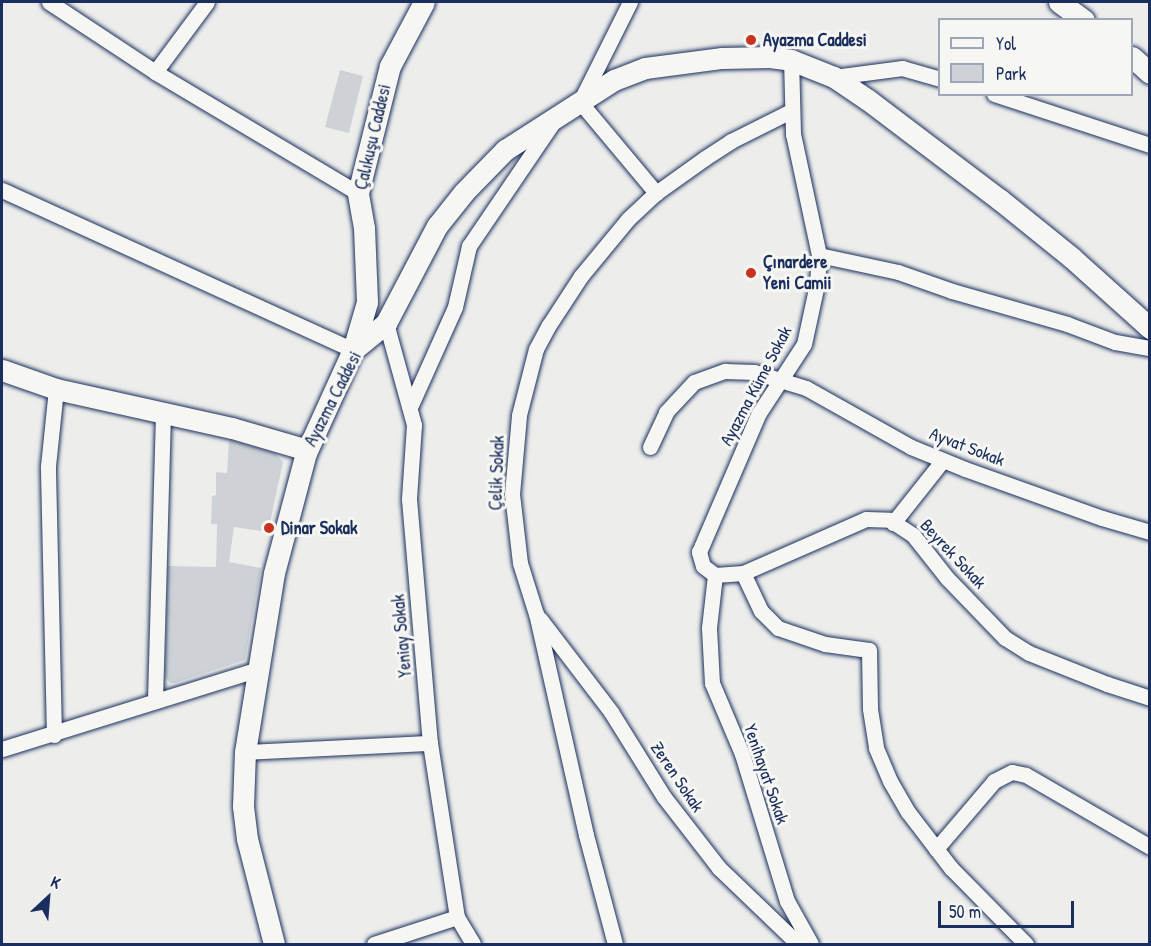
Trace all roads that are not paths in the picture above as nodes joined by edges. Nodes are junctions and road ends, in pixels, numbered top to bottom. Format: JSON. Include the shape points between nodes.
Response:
{"nodes":[{"id":1,"x":49,"y":2,"type":"edge"},
{"id":2,"x":207,"y":2,"type":"edge"},
{"id":3,"x":424,"y":2,"type":"edge"},
{"id":4,"x":624,"y":6,"type":"edge"},
{"id":5,"x":1133,"y":59,"type":"edge"},
{"id":6,"x":790,"y":60,"type":"junction"},
{"id":7,"x":155,"y":72,"type":"junction"},
{"id":8,"x":1149,"y":73,"type":"edge"},
{"id":9,"x":834,"y":78,"type":"junction"},
{"id":10,"x":938,"y":79,"type":"edge"},
{"id":11,"x":1000,"y":96,"type":"edge"},
{"id":12,"x":580,"y":102,"type":"junction"},
{"id":13,"x":791,"y":111,"type":"junction"},
{"id":14,"x":558,"y":114,"type":"junction"},
{"id":15,"x":1149,"y":145,"type":"edge"},
{"id":16,"x":2,"y":190,"type":"edge"},
{"id":17,"x":358,"y":193,"type":"junction"},
{"id":18,"x":656,"y":194,"type":"junction"},
{"id":19,"x":819,"y":255,"type":"junction"},
{"id":20,"x":386,"y":322,"type":"junction"},
{"id":21,"x":1149,"y":328,"type":"edge"},
{"id":22,"x":1149,"y":348,"type":"edge"},
{"id":23,"x":353,"y":350,"type":"junction"},
{"id":24,"x":2,"y":370,"type":"edge"},
{"id":25,"x":780,"y":379,"type":"junction"},
{"id":26,"x":56,"y":388,"type":"junction"},
{"id":27,"x":411,"y":405,"type":"junction"},
{"id":28,"x":163,"y":413,"type":"junction"},
{"id":29,"x":650,"y":447,"type":"dead end"},
{"id":30,"x":307,"y":450,"type":"junction"},
{"id":31,"x":944,"y":460,"type":"junction"},
{"id":32,"x":893,"y":523,"type":"junction"},
{"id":33,"x":1149,"y":532,"type":"edge"},
{"id":34,"x":743,"y":573,"type":"junction"},
{"id":35,"x":715,"y":575,"type":"junction"},
{"id":36,"x":536,"y":614,"type":"junction"},
{"id":37,"x":259,"y":669,"type":"junction"},
{"id":38,"x":1149,"y":698,"type":"edge"},
{"id":39,"x":155,"y":700,"type":"junction"},
{"id":40,"x":54,"y":735,"type":"junction"},
{"id":41,"x":430,"y":743,"type":"junction"},
{"id":42,"x":2,"y":749,"type":"edge"},
{"id":43,"x":245,"y":752,"type":"junction"},
{"id":44,"x":1149,"y":847,"type":"edge"},
{"id":45,"x":936,"y":849,"type":"junction"},
{"id":46,"x":457,"y":917,"type":"junction"},
{"id":47,"x":274,"y":945,"type":"edge"},
{"id":48,"x":375,"y":945,"type":"edge"},
{"id":49,"x":473,"y":945,"type":"edge"},
{"id":50,"x":615,"y":945,"type":"edge"},
{"id":51,"x":805,"y":945,"type":"edge"},
{"id":52,"x":811,"y":945,"type":"edge"},
{"id":53,"x":1026,"y":945,"type":"edge"}],
"edges":[{"from":1,"to":7,"type":"street"},
{"from":2,"to":7,"type":"street"},
{"from":3,"to":17,"type":"street","name":"Çalıkuşu Caddesi","via":[[390,66]]},
{"from":4,"to":12,"type":"street"},
{"from":5,"to":8,"type":"street"},
{"from":6,"to":9,"type":"street","name":"Ayazma Caddesi"},
{"from":6,"to":12,"type":"street","name":"Ayazma Caddesi","via":[[732,57],[663,64],[614,80]]},
{"from":6,"to":13,"type":"street","name":"Ayazma Küme Sokak"},
{"from":7,"to":17,"type":"street"},
{"from":9,"to":10,"type":"street","via":[[902,68]]},
{"from":9,"to":21,"type":"street","name":"Ayazma Caddesi","via":[[999,199]]},
{"from":11,"to":15,"type":"street"},
{"from":12,"to":14,"type":"street","name":"Ayazma Caddesi"},
{"from":12,"to":18,"type":"street"},
{"from":13,"to":18,"type":"street","name":"Çelik Sokak","via":[[731,141]]},
{"from":13,"to":19,"type":"street","name":"Ayazma Küme Sokak"},
{"from":14,"to":20,"type":"street","name":"Ayazma Caddesi","via":[[504,150],[464,192],[437,226]]},
{"from":14,"to":27,"type":"street","via":[[469,246],[455,307]]},
{"from":16,"to":23,"type":"street"},
{"from":17,"to":23,"type":"street","name":"Çalıkuşu Caddesi","via":[[364,228],[367,302]]},
{"from":18,"to":36,"type":"street","name":"Çelik Sokak","via":[[628,219],[581,276],[536,350],[519,416],[512,494],[520,563]]},
{"from":19,"to":22,"type":"street","via":[[898,272],[1115,342]]},
{"from":19,"to":25,"type":"street","name":"Ayazma Küme Sokak","via":[[812,316],[804,344]]},
{"from":20,"to":23,"type":"street","name":"Ayazma Caddesi"},
{"from":20,"to":27,"type":"street","name":"Yeniay Sokak"},
{"from":23,"to":30,"type":"street","name":"Ayazma Caddesi"},
{"from":24,"to":26,"type":"street"},
{"from":25,"to":29,"type":"street","name":"Ayvat Sokak","via":[[739,370],[702,378],[666,412]]},
{"from":25,"to":31,"type":"street","name":"Ayvat Sokak","via":[[822,395],[861,420]]},
{"from":25,"to":35,"type":"street","name":"Ayazma Küme Sokak","via":[[749,434],[699,552],[703,566]]},
{"from":26,"to":28,"type":"street"},
{"from":26,"to":40,"type":"street","via":[[48,466]]},
{"from":27,"to":41,"type":"street","name":"Yeniay Sokak","via":[[414,425],[409,499]]},
{"from":28,"to":30,"type":"street"},
{"from":28,"to":39,"type":"street"},
{"from":30,"to":37,"type":"street","name":"Ayazma Caddesi","via":[[274,573]]},
{"from":31,"to":32,"type":"street"},
{"from":31,"to":33,"type":"street","name":"Ayvat Sokak"},
{"from":32,"to":34,"type":"street","name":"Beyrek Sokak","via":[[866,519]]},
{"from":32,"to":38,"type":"street","name":"Beyrek Sokak","via":[[913,536],[1005,638],[1029,653]]},
{"from":34,"to":35,"type":"street","name":"Beyrek Sokak"},
{"from":34,"to":45,"type":"street","via":[[761,611],[778,628],[825,644],[869,650],[870,709],[876,748],[908,812]]},
{"from":35,"to":52,"type":"street","name":"Yenihayat Sokak","via":[[709,628],[712,683],[742,754],[787,901]]},
{"from":36,"to":50,"type":"street","name":"Çelik Sokak"},
{"from":36,"to":51,"type":"street","name":"Zeren Sokak","via":[[611,712],[664,796],[719,868],[791,937]]},
{"from":37,"to":39,"type":"street"},
{"from":37,"to":43,"type":"street","name":"Ayazma Caddesi"},
{"from":39,"to":40,"type":"street"},
{"from":40,"to":42,"type":"street"},
{"from":41,"to":43,"type":"street"},
{"from":41,"to":46,"type":"street","name":"Yeniay Sokak"},
{"from":43,"to":47,"type":"street","name":"Ayazma Caddesi","via":[[243,806],[247,839]]},
{"from":44,"to":45,"type":"street","via":[[1026,775],[1012,772],[994,781]]},
{"from":45,"to":53,"type":"street"},
{"from":46,"to":48,"type":"street"},
{"from":46,"to":49,"type":"street","name":"Yeniay Sokak"}]}
